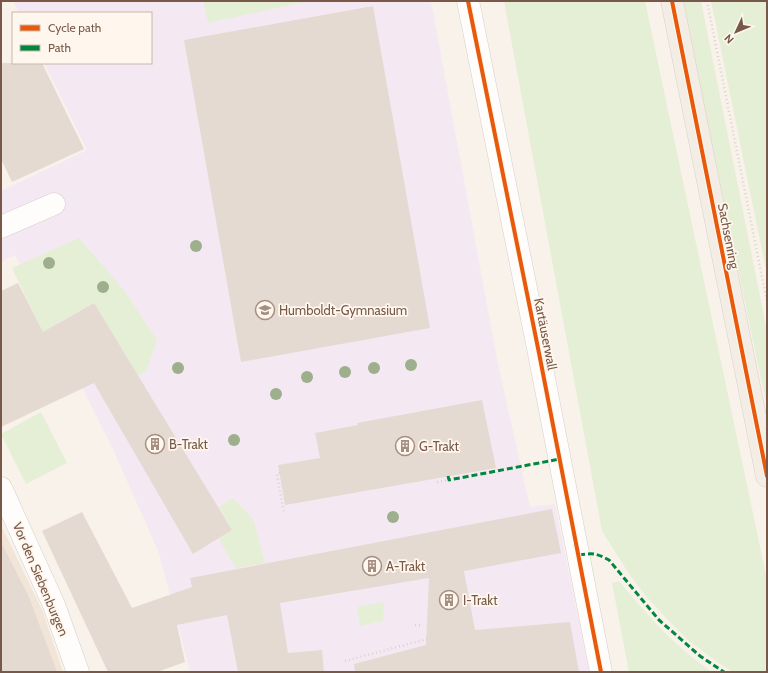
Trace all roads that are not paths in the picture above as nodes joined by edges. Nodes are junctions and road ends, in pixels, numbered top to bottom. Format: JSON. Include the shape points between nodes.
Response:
{"nodes":[{"id":1,"x":468,"y":1,"type":"edge"},
{"id":2,"x":672,"y":1,"type":"edge"},
{"id":3,"x":54,"y":204,"type":"dead end"},
{"id":4,"x":1,"y":227,"type":"edge"},
{"id":5,"x":767,"y":476,"type":"edge"},
{"id":6,"x":1,"y":488,"type":"edge"},
{"id":7,"x":78,"y":672,"type":"edge"},
{"id":8,"x":601,"y":672,"type":"edge"}],
"edges":[{"from":1,"to":8,"type":"street","name":"Kartäuserwall"},
{"from":2,"to":5,"type":"main road","name":"Sachsenring"},
{"from":3,"to":4,"type":"street"},
{"from":6,"to":7,"type":"street","name":"Vor den Siebenburgen","via":[[54,605]]}]}
